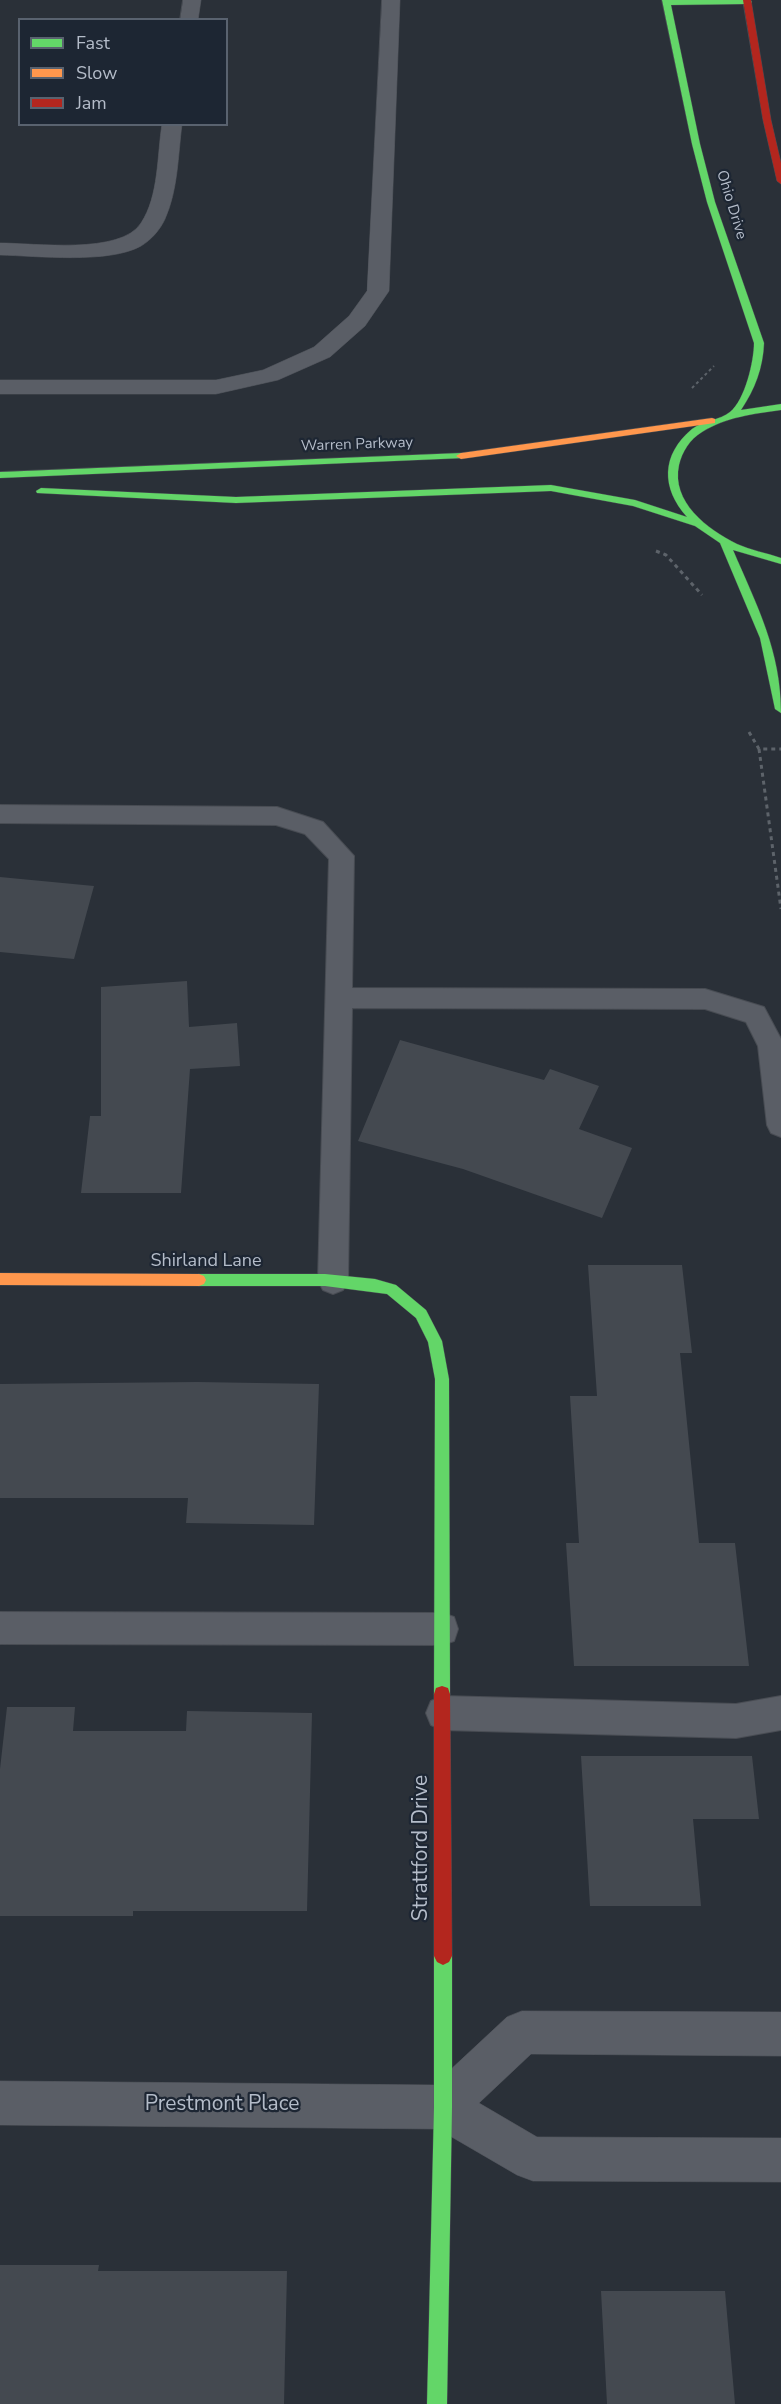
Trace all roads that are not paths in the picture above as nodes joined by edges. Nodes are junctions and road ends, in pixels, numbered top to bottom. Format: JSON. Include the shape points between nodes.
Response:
{"nodes":[{"id":1,"x":192,"y":0,"type":"edge"},
{"id":2,"x":391,"y":0,"type":"edge"},
{"id":3,"x":666,"y":1,"type":"edge"},
{"id":4,"x":748,"y":1,"type":"edge"},
{"id":5,"x":189,"y":18,"type":"edge"},
{"id":6,"x":172,"y":126,"type":"edge"},
{"id":7,"x":781,"y":181,"type":"edge"},
{"id":8,"x":0,"y":249,"type":"edge"},
{"id":9,"x":0,"y":387,"type":"edge"},
{"id":10,"x":781,"y":407,"type":"edge"},
{"id":11,"x":735,"y":412,"type":"junction"},
{"id":12,"x":712,"y":420,"type":"junction"},
{"id":13,"x":0,"y":475,"type":"edge"},
{"id":14,"x":12,"y":488,"type":"edge"},
{"id":15,"x":694,"y":523,"type":"junction"},
{"id":16,"x":725,"y":543,"type":"junction"},
{"id":17,"x":781,"y":561,"type":"edge"},
{"id":18,"x":781,"y":709,"type":"edge"},
{"id":19,"x":0,"y":814,"type":"edge"},
{"id":20,"x":339,"y":998,"type":"junction"},
{"id":21,"x":781,"y":1125,"type":"edge"},
{"id":22,"x":0,"y":1279,"type":"edge"},
{"id":23,"x":333,"y":1281,"type":"junction"},
{"id":24,"x":406,"y":1303,"type":"joint"},
{"id":25,"x":0,"y":1628,"type":"edge"},
{"id":26,"x":442,"y":1629,"type":"junction"},
{"id":27,"x":443,"y":1713,"type":"junction"},
{"id":28,"x":781,"y":1713,"type":"edge"},
{"id":29,"x":781,"y":2034,"type":"edge"},
{"id":30,"x":0,"y":2103,"type":"edge"},
{"id":31,"x":443,"y":2106,"type":"junction"},
{"id":32,"x":781,"y":2160,"type":"edge"},
{"id":33,"x":437,"y":2404,"type":"edge"}],
"edges":[{"from":1,"to":5,"type":"street"},
{"from":2,"to":9,"type":"street","via":[[378,291],[357,321],[322,352],[270,375],[216,387]]},
{"from":3,"to":4,"type":"main road"},
{"from":3,"to":11,"type":"main road","name":"Ohio Drive","via":[[711,202],[759,343],[758,371]]},
{"from":4,"to":7,"type":"main road"},
{"from":6,"to":8,"type":"street","via":[[160,201],[146,233],[129,244],[103,248]]},
{"from":10,"to":11,"type":"main road"},
{"from":11,"to":12,"type":"main road"},
{"from":12,"to":13,"type":"main road","name":"Warren Parkway","via":[[446,458]]},
{"from":12,"to":15,"type":"main road","via":[[692,433],[676,453],[670,476],[676,500]]},
{"from":14,"to":15,"type":"main road","via":[[236,500],[551,488],[635,503]]},
{"from":15,"to":16,"type":"main road"},
{"from":16,"to":17,"type":"main road","via":[[740,551]]},
{"from":16,"to":18,"type":"main road","via":[[765,638]]},
{"from":19,"to":20,"type":"lane","via":[[277,816],[314,828],[342,856]]},
{"from":20,"to":21,"type":"lane","via":[[705,999],[755,1014],[771,1046]]},
{"from":20,"to":23,"type":"lane"},
{"from":22,"to":23,"type":"main road","name":"Shirland Lane"},
{"from":23,"to":24,"type":"main road","name":"Shirland Lane","via":[[391,1289]]},
{"from":24,"to":26,"type":"main road","name":"Strattford Drive","via":[[421,1314],[435,1341],[442,1379]]},
{"from":25,"to":26,"type":"lane"},
{"from":26,"to":27,"type":"main road","name":"Strattford Drive"},
{"from":27,"to":28,"type":"lane","via":[[736,1721]]},
{"from":27,"to":31,"type":"main road","name":"Strattford Drive"},
{"from":29,"to":31,"type":"street","via":[[522,2032]]},
{"from":30,"to":31,"type":"street","name":"Prestmont Place"},
{"from":31,"to":32,"type":"street","via":[[533,2159]]},
{"from":31,"to":33,"type":"main road","name":"Strattford Drive"}]}
